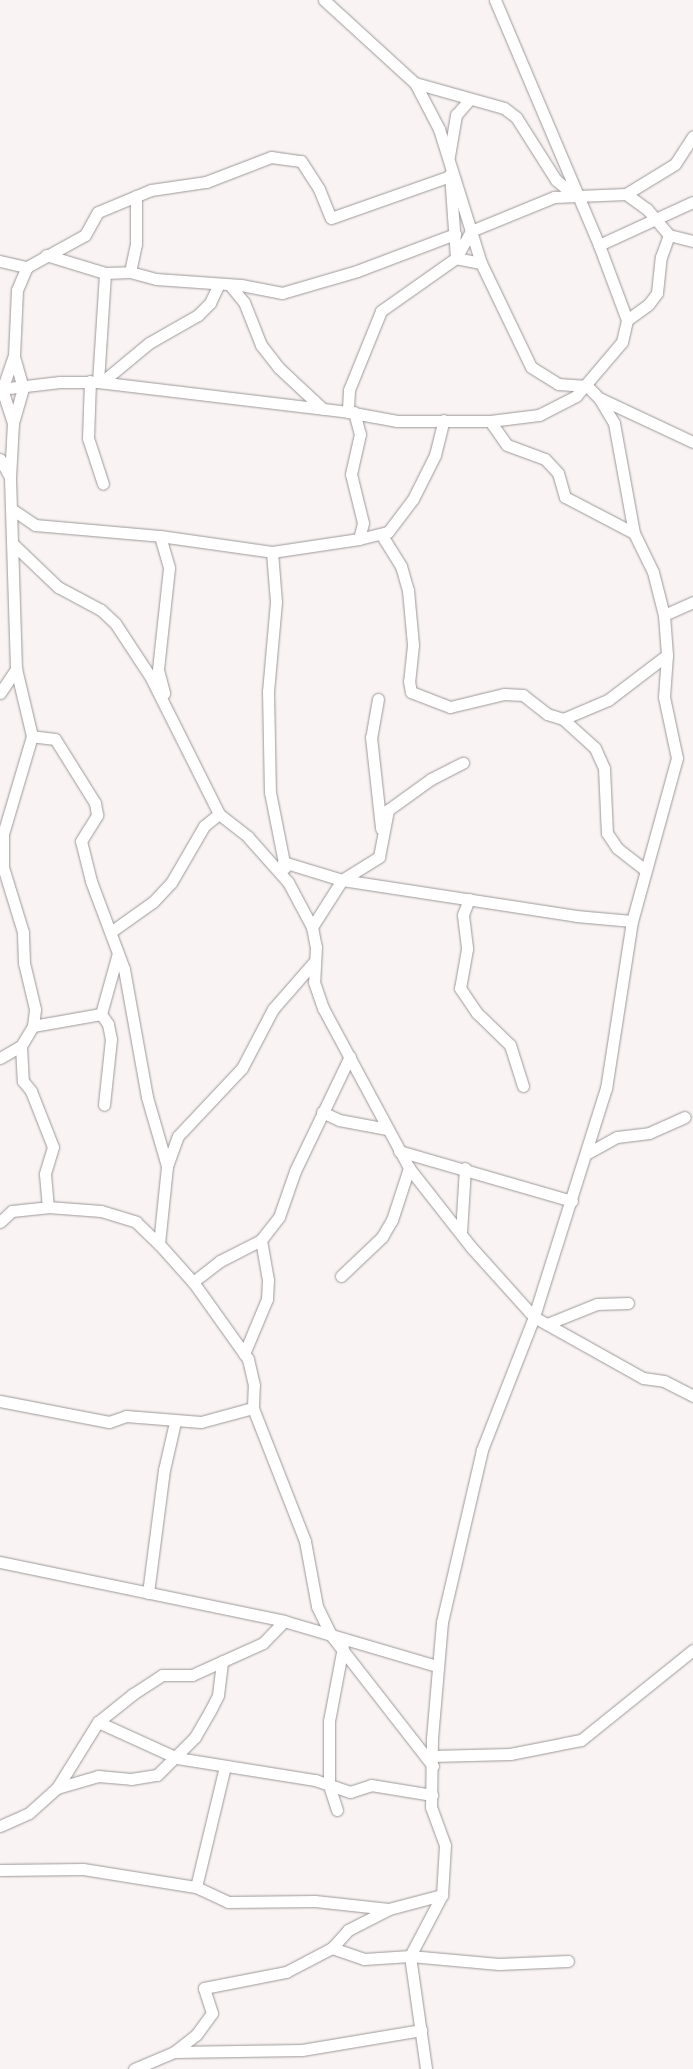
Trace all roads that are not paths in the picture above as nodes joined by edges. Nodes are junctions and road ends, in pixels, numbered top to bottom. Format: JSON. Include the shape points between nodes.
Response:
{"nodes":[{"id":1,"x":324,"y":0,"type":"edge"},
{"id":2,"x":495,"y":0,"type":"edge"},
{"id":3,"x":416,"y":83,"type":"junction"},
{"id":4,"x":470,"y":99,"type":"junction"},
{"id":5,"x":693,"y":136,"type":"edge"},
{"id":6,"x":449,"y":159,"type":"junction"},
{"id":7,"x":450,"y":176,"type":"junction"},
{"id":8,"x":626,"y":194,"type":"junction"},
{"id":9,"x":136,"y":196,"type":"junction"},
{"id":10,"x":576,"y":196,"type":"junction"},
{"id":11,"x":693,"y":202,"type":"edge"},
{"id":12,"x":651,"y":218,"type":"junction"},
{"id":13,"x":471,"y":231,"type":"junction"},
{"id":14,"x":454,"y":234,"type":"junction"},
{"id":15,"x":669,"y":235,"type":"junction"},
{"id":16,"x":693,"y":241,"type":"edge"},
{"id":17,"x":599,"y":245,"type":"junction"},
{"id":18,"x":0,"y":254,"type":"edge"},
{"id":19,"x":46,"y":255,"type":"junction"},
{"id":20,"x":456,"y":258,"type":"junction"},
{"id":21,"x":5,"y":261,"type":"edge"},
{"id":22,"x":481,"y":263,"type":"junction"},
{"id":23,"x":27,"y":267,"type":"junction"},
{"id":24,"x":130,"y":272,"type":"junction"},
{"id":25,"x":105,"y":273,"type":"junction"},
{"id":26,"x":225,"y":284,"type":"junction"},
{"id":27,"x":627,"y":320,"type":"junction"},
{"id":28,"x":14,"y":356,"type":"junction"},
{"id":29,"x":97,"y":382,"type":"junction"},
{"id":30,"x":586,"y":386,"type":"junction"},
{"id":31,"x":24,"y":388,"type":"junction"},
{"id":32,"x":1,"y":389,"type":"edge"},
{"id":33,"x":599,"y":398,"type":"junction"},
{"id":34,"x":323,"y":409,"type":"junction"},
{"id":35,"x":351,"y":412,"type":"junction"},
{"id":36,"x":444,"y":420,"type":"junction"},
{"id":37,"x":490,"y":421,"type":"junction"},
{"id":38,"x":13,"y":423,"type":"junction"},
{"id":39,"x":693,"y":442,"type":"edge"},
{"id":40,"x":0,"y":459,"type":"edge"},
{"id":41,"x":10,"y":478,"type":"junction"},
{"id":42,"x":103,"y":484,"type":"dead end"},
{"id":43,"x":13,"y":510,"type":"junction"},
{"id":44,"x":634,"y":533,"type":"junction"},
{"id":45,"x":381,"y":534,"type":"junction"},
{"id":46,"x":160,"y":536,"type":"junction"},
{"id":47,"x":359,"y":539,"type":"junction"},
{"id":48,"x":14,"y":545,"type":"junction"},
{"id":49,"x":272,"y":552,"type":"junction"},
{"id":50,"x":693,"y":602,"type":"edge"},
{"id":51,"x":664,"y":615,"type":"junction"},
{"id":52,"x":667,"y":655,"type":"junction"},
{"id":53,"x":16,"y":669,"type":"junction"},
{"id":54,"x":0,"y":693,"type":"edge"},
{"id":55,"x":378,"y":699,"type":"dead end"},
{"id":56,"x":167,"y":709,"type":"junction"},
{"id":57,"x":563,"y":719,"type":"junction"},
{"id":58,"x":32,"y":736,"type":"junction"},
{"id":59,"x":463,"y":763,"type":"dead end"},
{"id":60,"x":219,"y":814,"type":"junction"},
{"id":61,"x":0,"y":818,"type":"edge"},
{"id":62,"x":3,"y":834,"type":"junction"},
{"id":63,"x":383,"y":836,"type":"junction"},
{"id":64,"x":284,"y":862,"type":"junction"},
{"id":65,"x":645,"y":870,"type":"junction"},
{"id":66,"x":342,"y":880,"type":"junction"},
{"id":67,"x":288,"y":882,"type":"junction"},
{"id":68,"x":468,"y":899,"type":"junction"},
{"id":69,"x":632,"y":921,"type":"junction"},
{"id":70,"x":312,"y":927,"type":"junction"},
{"id":71,"x":112,"y":931,"type":"junction"},
{"id":72,"x":118,"y":952,"type":"junction"},
{"id":73,"x":314,"y":962,"type":"junction"},
{"id":74,"x":100,"y":1014,"type":"junction"},
{"id":75,"x":33,"y":1026,"type":"junction"},
{"id":76,"x":21,"y":1046,"type":"junction"},
{"id":77,"x":350,"y":1056,"type":"junction"},
{"id":78,"x":0,"y":1058,"type":"edge"},
{"id":79,"x":523,"y":1086,"type":"dead end"},
{"id":80,"x":104,"y":1105,"type":"dead end"},
{"id":81,"x":322,"y":1112,"type":"junction"},
{"id":82,"x":685,"y":1117,"type":"dead end"},
{"id":83,"x":387,"y":1129,"type":"junction"},
{"id":84,"x":399,"y":1151,"type":"junction"},
{"id":85,"x":586,"y":1154,"type":"junction"},
{"id":86,"x":167,"y":1166,"type":"junction"},
{"id":87,"x":409,"y":1168,"type":"junction"},
{"id":88,"x":465,"y":1168,"type":"junction"},
{"id":89,"x":572,"y":1201,"type":"junction"},
{"id":90,"x":48,"y":1207,"type":"junction"},
{"id":91,"x":0,"y":1222,"type":"edge"},
{"id":92,"x":461,"y":1233,"type":"junction"},
{"id":93,"x":261,"y":1240,"type":"junction"},
{"id":94,"x":159,"y":1244,"type":"junction"},
{"id":95,"x":342,"y":1276,"type":"dead end"},
{"id":96,"x":193,"y":1282,"type":"junction"},
{"id":97,"x":628,"y":1303,"type":"dead end"},
{"id":98,"x":534,"y":1317,"type":"junction"},
{"id":99,"x":547,"y":1324,"type":"junction"},
{"id":100,"x":244,"y":1354,"type":"junction"},
{"id":101,"x":693,"y":1396,"type":"edge"},
{"id":102,"x":0,"y":1401,"type":"edge"},
{"id":103,"x":253,"y":1408,"type":"junction"},
{"id":104,"x":175,"y":1422,"type":"junction"},
{"id":105,"x":0,"y":1562,"type":"edge"},
{"id":106,"x":148,"y":1593,"type":"junction"},
{"id":107,"x":284,"y":1620,"type":"junction"},
{"id":108,"x":330,"y":1635,"type":"junction"},
{"id":109,"x":343,"y":1647,"type":"junction"},
{"id":110,"x":693,"y":1650,"type":"edge"},
{"id":111,"x":222,"y":1661,"type":"junction"},
{"id":112,"x":437,"y":1666,"type":"junction"},
{"id":113,"x":98,"y":1722,"type":"junction"},
{"id":114,"x":175,"y":1757,"type":"junction"},
{"id":115,"x":433,"y":1761,"type":"junction"},
{"id":116,"x":225,"y":1766,"type":"junction"},
{"id":117,"x":329,"y":1785,"type":"junction"},
{"id":118,"x":56,"y":1788,"type":"junction"},
{"id":119,"x":432,"y":1795,"type":"junction"},
{"id":120,"x":337,"y":1810,"type":"dead end"},
{"id":121,"x":0,"y":1826,"type":"edge"},
{"id":122,"x":0,"y":1870,"type":"edge"},
{"id":123,"x":196,"y":1887,"type":"junction"},
{"id":124,"x":442,"y":1895,"type":"junction"},
{"id":125,"x":389,"y":1908,"type":"junction"},
{"id":126,"x":332,"y":1948,"type":"junction"},
{"id":127,"x":410,"y":1956,"type":"junction"},
{"id":128,"x":568,"y":1961,"type":"dead end"},
{"id":129,"x":421,"y":2030,"type":"junction"},
{"id":130,"x":174,"y":2052,"type":"junction"},
{"id":131,"x":134,"y":2069,"type":"edge"},
{"id":132,"x":426,"y":2069,"type":"edge"}],
"edges":[{"from":1,"to":3,"type":"street"},
{"from":2,"to":10,"type":"street"},
{"from":3,"to":4,"type":"street"},
{"from":3,"to":6,"type":"street"},
{"from":4,"to":6,"type":"street","via":[[456,115]]},
{"from":4,"to":10,"type":"street","via":[[504,108],[516,117],[551,174]]},
{"from":5,"to":8,"type":"street","via":[[675,164]]},
{"from":6,"to":7,"type":"street"},
{"from":6,"to":13,"type":"street"},
{"from":7,"to":9,"type":"street","via":[[331,218],[319,189],[301,161],[279,157],[262,159],[206,182],[151,190]]},
{"from":7,"to":14,"type":"street"},
{"from":8,"to":10,"type":"street"},
{"from":8,"to":12,"type":"street","via":[[647,209]]},
{"from":9,"to":19,"type":"street","via":[[98,212],[85,235]]},
{"from":9,"to":24,"type":"street","via":[[136,244]]},
{"from":10,"to":13,"type":"street","via":[[554,197]]},
{"from":10,"to":17,"type":"street"},
{"from":11,"to":12,"type":"street"},
{"from":12,"to":15,"type":"street"},
{"from":12,"to":17,"type":"street"},
{"from":13,"to":20,"type":"street"},
{"from":13,"to":22,"type":"street"},
{"from":14,"to":20,"type":"street"},
{"from":14,"to":26,"type":"street","via":[[357,271],[282,293]]},
{"from":15,"to":16,"type":"street"},
{"from":15,"to":27,"type":"street","via":[[661,257],[657,293],[648,305]]},
{"from":17,"to":27,"type":"street"},
{"from":18,"to":21,"type":"street"},
{"from":19,"to":23,"type":"street"},
{"from":19,"to":25,"type":"street"},
{"from":20,"to":22,"type":"street"},
{"from":20,"to":35,"type":"street","via":[[381,311],[349,390]]},
{"from":21,"to":23,"type":"street"},
{"from":22,"to":30,"type":"street","via":[[531,367],[558,384]]},
{"from":23,"to":28,"type":"street","via":[[17,290]]},
{"from":24,"to":25,"type":"street"},
{"from":24,"to":26,"type":"street","via":[[165,280]]},
{"from":25,"to":29,"type":"street"},
{"from":26,"to":29,"type":"street","via":[[198,315],[149,343]]},
{"from":26,"to":34,"type":"street","via":[[244,302],[261,345],[279,368]]},
{"from":27,"to":30,"type":"street","via":[[622,342]]},
{"from":28,"to":31,"type":"street"},
{"from":28,"to":32,"type":"street"},
{"from":29,"to":31,"type":"street"},
{"from":29,"to":34,"type":"street"},
{"from":29,"to":42,"type":"street","via":[[88,438]]},
{"from":30,"to":33,"type":"street"},
{"from":30,"to":37,"type":"street","via":[[576,396],[539,415]]},
{"from":31,"to":32,"type":"street"},
{"from":31,"to":38,"type":"street"},
{"from":32,"to":38,"type":"street"},
{"from":33,"to":39,"type":"street"},
{"from":33,"to":44,"type":"street","via":[[614,423]]},
{"from":34,"to":35,"type":"street"},
{"from":35,"to":36,"type":"street","via":[[397,421]]},
{"from":35,"to":47,"type":"street","via":[[360,434],[351,474],[364,523]]},
{"from":36,"to":37,"type":"street"},
{"from":36,"to":45,"type":"street","via":[[435,455],[413,500],[395,525]]},
{"from":37,"to":44,"type":"street","via":[[507,445],[545,459],[558,473],[565,497]]},
{"from":38,"to":41,"type":"street"},
{"from":40,"to":41,"type":"street"},
{"from":41,"to":43,"type":"street"},
{"from":43,"to":46,"type":"street","via":[[35,525]]},
{"from":43,"to":48,"type":"street"},
{"from":44,"to":51,"type":"street","via":[[653,572]]},
{"from":45,"to":47,"type":"street"},
{"from":45,"to":57,"type":"street","via":[[401,566],[408,590],[412,629],[411,692],[450,707],[504,694],[523,695],[547,714]]},
{"from":46,"to":49,"type":"street"},
{"from":46,"to":56,"type":"street","via":[[170,568],[158,670]]},
{"from":47,"to":49,"type":"street"},
{"from":48,"to":53,"type":"street"},
{"from":48,"to":56,"type":"street","via":[[58,587],[100,610],[115,623]]},
{"from":49,"to":64,"type":"street","via":[[276,602],[268,691],[270,792]]},
{"from":50,"to":51,"type":"street"},
{"from":51,"to":52,"type":"street"},
{"from":52,"to":57,"type":"street","via":[[608,700]]},
{"from":52,"to":65,"type":"street","via":[[664,697],[677,758]]},
{"from":53,"to":54,"type":"street"},
{"from":53,"to":58,"type":"street"},
{"from":55,"to":63,"type":"street","via":[[371,737],[376,807]]},
{"from":56,"to":60,"type":"street"},
{"from":57,"to":65,"type":"street","via":[[595,748],[604,768],[607,833],[617,848]]},
{"from":58,"to":62,"type":"street"},
{"from":58,"to":71,"type":"street","via":[[55,739],[95,803],[97,815],[81,841],[91,881]]},
{"from":59,"to":63,"type":"street","via":[[397,801],[388,810]]},
{"from":60,"to":67,"type":"street","via":[[248,837]]},
{"from":60,"to":71,"type":"street","via":[[204,826],[170,883],[153,902]]},
{"from":61,"to":62,"type":"street"},
{"from":62,"to":75,"type":"street","via":[[3,868],[23,932],[24,963],[34,1009]]},
{"from":63,"to":66,"type":"street","via":[[379,858]]},
{"from":64,"to":66,"type":"street"},
{"from":64,"to":67,"type":"street"},
{"from":65,"to":69,"type":"street"},
{"from":66,"to":68,"type":"street"},
{"from":66,"to":70,"type":"street"},
{"from":67,"to":70,"type":"street"},
{"from":68,"to":69,"type":"street"},
{"from":68,"to":79,"type":"street","via":[[463,915],[467,948],[460,988],[477,1013],[510,1045]]},
{"from":69,"to":85,"type":"street","via":[[606,1088]]},
{"from":70,"to":73,"type":"street"},
{"from":71,"to":72,"type":"street"},
{"from":72,"to":74,"type":"street"},
{"from":72,"to":86,"type":"street","via":[[147,1097]]},
{"from":73,"to":77,"type":"street","via":[[316,995]]},
{"from":73,"to":86,"type":"street","via":[[273,1009],[242,1068],[178,1136]]},
{"from":74,"to":75,"type":"street"},
{"from":74,"to":80,"type":"street","via":[[108,1024],[111,1039]]},
{"from":75,"to":76,"type":"street"},
{"from":76,"to":78,"type":"street"},
{"from":76,"to":90,"type":"street","via":[[23,1081],[31,1092],[53,1147],[45,1174]]},
{"from":77,"to":81,"type":"street"},
{"from":77,"to":83,"type":"street"},
{"from":81,"to":83,"type":"street","via":[[339,1120]]},
{"from":81,"to":93,"type":"street","via":[[295,1171],[279,1217]]},
{"from":82,"to":85,"type":"street","via":[[649,1134],[617,1138]]},
{"from":83,"to":84,"type":"street"},
{"from":84,"to":87,"type":"street"},
{"from":84,"to":88,"type":"street"},
{"from":85,"to":89,"type":"street"},
{"from":86,"to":94,"type":"street"},
{"from":87,"to":92,"type":"street"},
{"from":87,"to":95,"type":"street","via":[[392,1220],[382,1237]]},
{"from":88,"to":89,"type":"street"},
{"from":88,"to":92,"type":"street"},
{"from":89,"to":98,"type":"street"},
{"from":90,"to":91,"type":"street","via":[[12,1211]]},
{"from":90,"to":94,"type":"street","via":[[100,1211],[136,1222]]},
{"from":92,"to":98,"type":"street"},
{"from":93,"to":96,"type":"street","via":[[220,1261]]},
{"from":93,"to":100,"type":"street","via":[[268,1280],[267,1299]]},
{"from":94,"to":96,"type":"street"},
{"from":96,"to":100,"type":"street"},
{"from":97,"to":99,"type":"street","via":[[597,1304]]},
{"from":98,"to":99,"type":"street"},
{"from":98,"to":112,"type":"street","via":[[482,1450],[442,1622]]},
{"from":99,"to":101,"type":"street","via":[[644,1378],[664,1381]]},
{"from":100,"to":103,"type":"street","via":[[254,1385]]},
{"from":102,"to":104,"type":"street","via":[[110,1422],[126,1416]]},
{"from":103,"to":104,"type":"street","via":[[201,1422]]},
{"from":103,"to":108,"type":"street","via":[[303,1534],[317,1606]]},
{"from":104,"to":106,"type":"street","via":[[164,1470]]},
{"from":105,"to":106,"type":"street"},
{"from":106,"to":107,"type":"street"},
{"from":107,"to":108,"type":"street"},
{"from":107,"to":111,"type":"street","via":[[263,1643]]},
{"from":108,"to":109,"type":"street"},
{"from":108,"to":112,"type":"street"},
{"from":109,"to":115,"type":"street"},
{"from":109,"to":117,"type":"street","via":[[328,1720]]},
{"from":110,"to":115,"type":"street","via":[[582,1740],[510,1754]]},
{"from":111,"to":113,"type":"street","via":[[192,1675],[162,1675]]},
{"from":111,"to":114,"type":"street","via":[[218,1695],[194,1736]]},
{"from":112,"to":115,"type":"street"},
{"from":113,"to":114,"type":"street"},
{"from":113,"to":118,"type":"street"},
{"from":114,"to":116,"type":"street"},
{"from":114,"to":118,"type":"street","via":[[157,1775],[131,1779],[98,1776]]},
{"from":115,"to":119,"type":"street"},
{"from":116,"to":117,"type":"street"},
{"from":116,"to":123,"type":"street"},
{"from":117,"to":119,"type":"street","via":[[350,1792],[371,1786]]},
{"from":117,"to":120,"type":"street"},
{"from":118,"to":121,"type":"street","via":[[29,1813]]},
{"from":119,"to":124,"type":"street","via":[[431,1807],[444,1845]]},
{"from":122,"to":123,"type":"street","via":[[83,1869]]},
{"from":123,"to":125,"type":"street","via":[[228,1902],[316,1901]]},
{"from":124,"to":125,"type":"street"},
{"from":124,"to":127,"type":"street"},
{"from":125,"to":126,"type":"street","via":[[348,1930]]},
{"from":126,"to":127,"type":"street","via":[[364,1959]]},
{"from":126,"to":130,"type":"street","via":[[286,1972],[204,1988],[212,2013],[196,2035]]},
{"from":127,"to":128,"type":"street","via":[[499,1964]]},
{"from":127,"to":129,"type":"street"},
{"from":129,"to":130,"type":"street","via":[[302,2050]]},
{"from":129,"to":132,"type":"street"},
{"from":130,"to":131,"type":"street"}]}
